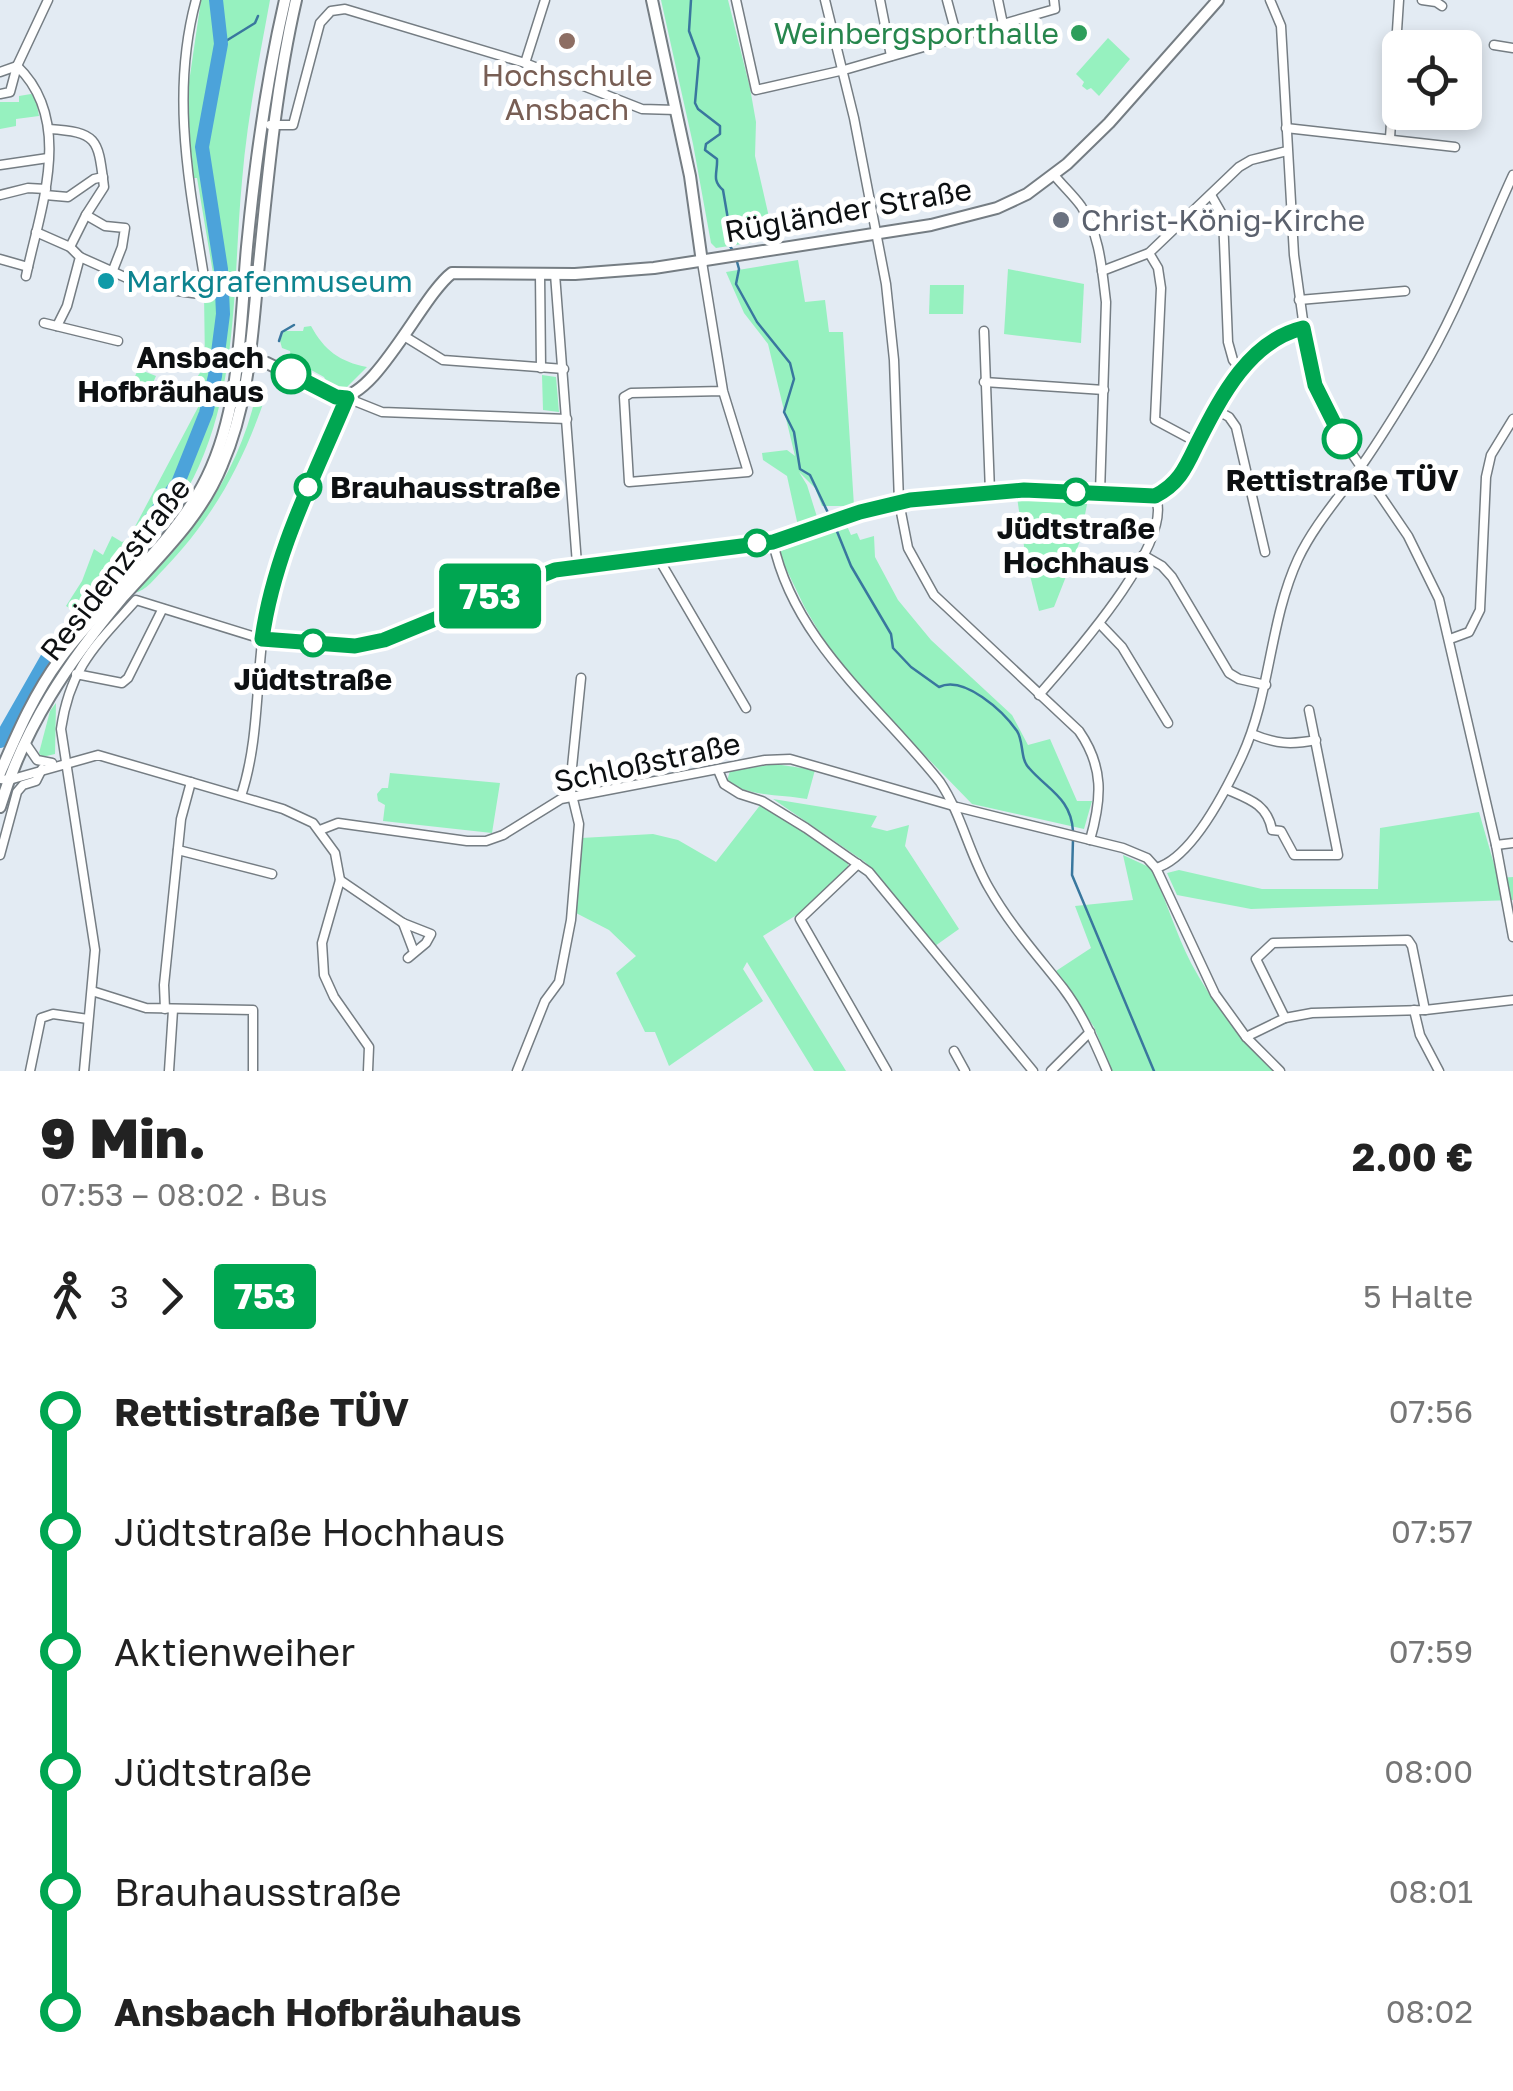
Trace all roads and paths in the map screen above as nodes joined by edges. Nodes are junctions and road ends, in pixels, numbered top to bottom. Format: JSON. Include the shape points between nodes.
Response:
{"nodes":[{"id":1,"x":48,"y":0,"type":"edge"},
{"id":2,"x":196,"y":0,"type":"edge"},
{"id":3,"x":285,"y":0,"type":"edge"},
{"id":4,"x":296,"y":0,"type":"edge"},
{"id":5,"x":545,"y":0,"type":"edge"},
{"id":6,"x":652,"y":0,"type":"edge"},
{"id":7,"x":736,"y":0,"type":"edge"},
{"id":8,"x":826,"y":0,"type":"edge"},
{"id":9,"x":880,"y":0,"type":"edge"},
{"id":10,"x":948,"y":0,"type":"edge"},
{"id":11,"x":998,"y":0,"type":"edge"},
{"id":12,"x":1054,"y":0,"type":"edge"},
{"id":13,"x":1218,"y":0,"type":"edge"},
{"id":14,"x":1399,"y":0,"type":"edge"},
{"id":15,"x":1422,"y":0,"type":"edge"},
{"id":16,"x":1272,"y":1,"type":"edge"},
{"id":17,"x":1442,"y":6,"type":"dead end"},
{"id":18,"x":1003,"y":24,"type":"junction"},
{"id":19,"x":957,"y":37,"type":"junction"},
{"id":20,"x":1494,"y":45,"type":"dead end"},
{"id":21,"x":1513,"y":48,"type":"edge"},
{"id":22,"x":891,"y":56,"type":"junction"},
{"id":23,"x":525,"y":63,"type":"junction"},
{"id":24,"x":17,"y":66,"type":"junction"},
{"id":25,"x":844,"y":70,"type":"junction"},
{"id":26,"x":0,"y":72,"type":"edge"},
{"id":27,"x":0,"y":94,"type":"edge"},
{"id":28,"x":676,"y":110,"type":"junction"},
{"id":29,"x":267,"y":124,"type":"junction"},
{"id":30,"x":1286,"y":128,"type":"junction"},
{"id":31,"x":48,"y":129,"type":"junction"},
{"id":32,"x":1390,"y":138,"type":"junction"},
{"id":33,"x":1455,"y":147,"type":"dead end"},
{"id":34,"x":1287,"y":151,"type":"junction"},
{"id":35,"x":48,"y":158,"type":"junction"},
{"id":36,"x":0,"y":165,"type":"edge"},
{"id":37,"x":1054,"y":175,"type":"junction"},
{"id":38,"x":1513,"y":175,"type":"edge"},
{"id":39,"x":103,"y":182,"type":"junction"},
{"id":40,"x":46,"y":192,"type":"junction"},
{"id":41,"x":1211,"y":194,"type":"junction"},
{"id":42,"x":0,"y":195,"type":"edge"},
{"id":43,"x":86,"y":215,"type":"junction"},
{"id":44,"x":36,"y":232,"type":"junction"},
{"id":45,"x":876,"y":235,"type":"junction"},
{"id":46,"x":70,"y":246,"type":"junction"},
{"id":47,"x":1149,"y":253,"type":"junction"},
{"id":48,"x":80,"y":257,"type":"junction"},
{"id":49,"x":0,"y":258,"type":"edge"},
{"id":50,"x":702,"y":262,"type":"junction"},
{"id":51,"x":113,"y":270,"type":"junction"},
{"id":52,"x":1102,"y":271,"type":"junction"},
{"id":53,"x":540,"y":274,"type":"junction"},
{"id":54,"x":555,"y":274,"type":"junction"},
{"id":55,"x":1405,"y":291,"type":"dead end"},
{"id":56,"x":1299,"y":300,"type":"junction"},
{"id":57,"x":44,"y":323,"type":"dead end"},
{"id":58,"x":58,"y":325,"type":"junction"},
{"id":59,"x":1303,"y":328,"type":"junction"},
{"id":60,"x":984,"y":331,"type":"dead end"},
{"id":61,"x":404,"y":336,"type":"junction"},
{"id":62,"x":118,"y":341,"type":"dead end"},
{"id":63,"x":237,"y":359,"type":"junction"},
{"id":64,"x":250,"y":360,"type":"junction"},
{"id":65,"x":541,"y":368,"type":"junction"},
{"id":66,"x":564,"y":369,"type":"junction"},
{"id":67,"x":1242,"y":370,"type":"junction"},
{"id":68,"x":984,"y":382,"type":"junction"},
{"id":69,"x":1104,"y":390,"type":"junction"},
{"id":70,"x":724,"y":391,"type":"junction"},
{"id":71,"x":347,"y":398,"type":"junction"},
{"id":72,"x":1216,"y":410,"type":"junction"},
{"id":73,"x":567,"y":419,"type":"junction"},
{"id":74,"x":1513,"y":419,"type":"edge"},
{"id":75,"x":1198,"y":443,"type":"junction"},
{"id":76,"x":1361,"y":466,"type":"junction"},
{"id":77,"x":990,"y":492,"type":"junction"},
{"id":78,"x":1100,"y":493,"type":"junction"},
{"id":79,"x":1155,"y":496,"type":"junction"},
{"id":80,"x":899,"y":502,"type":"junction"},
{"id":81,"x":773,"y":542,"type":"junction"},
{"id":82,"x":1264,"y":552,"type":"dead end"},
{"id":83,"x":1143,"y":555,"type":"junction"},
{"id":84,"x":657,"y":556,"type":"junction"},
{"id":85,"x":578,"y":564,"type":"junction"},
{"id":86,"x":162,"y":610,"type":"junction"},
{"id":87,"x":1100,"y":624,"type":"junction"},
{"id":88,"x":262,"y":639,"type":"junction"},
{"id":89,"x":1450,"y":639,"type":"junction"},
{"id":90,"x":76,"y":674,"type":"junction"},
{"id":91,"x":581,"y":678,"type":"dead end"},
{"id":92,"x":1266,"y":686,"type":"junction"},
{"id":93,"x":1039,"y":695,"type":"junction"},
{"id":94,"x":746,"y":708,"type":"dead end"},
{"id":95,"x":1309,"y":710,"type":"dead end"},
{"id":96,"x":1168,"y":723,"type":"dead end"},
{"id":97,"x":1252,"y":734,"type":"junction"},
{"id":98,"x":26,"y":739,"type":"junction"},
{"id":99,"x":1316,"y":740,"type":"junction"},
{"id":100,"x":61,"y":763,"type":"junction"},
{"id":101,"x":42,"y":769,"type":"junction"},
{"id":102,"x":718,"y":770,"type":"junction"},
{"id":103,"x":3,"y":777,"type":"edge"},
{"id":104,"x":191,"y":782,"type":"junction"},
{"id":105,"x":940,"y":782,"type":"junction"},
{"id":106,"x":1226,"y":789,"type":"junction"},
{"id":107,"x":241,"y":796,"type":"junction"},
{"id":108,"x":572,"y":797,"type":"junction"},
{"id":109,"x":926,"y":798,"type":"junction"},
{"id":110,"x":0,"y":807,"type":"edge"},
{"id":111,"x":956,"y":807,"type":"junction"},
{"id":112,"x":320,"y":830,"type":"junction"},
{"id":113,"x":1090,"y":840,"type":"junction"},
{"id":114,"x":1513,"y":843,"type":"edge"},
{"id":115,"x":1496,"y":845,"type":"junction"},
{"id":116,"x":178,"y":850,"type":"junction"},
{"id":117,"x":0,"y":855,"type":"edge"},
{"id":118,"x":858,"y":864,"type":"junction"},
{"id":119,"x":1156,"y":868,"type":"junction"},
{"id":120,"x":272,"y":874,"type":"dead end"},
{"id":121,"x":340,"y":880,"type":"junction"},
{"id":122,"x":403,"y":923,"type":"junction"},
{"id":123,"x":1513,"y":936,"type":"edge"},
{"id":124,"x":92,"y":991,"type":"junction"},
{"id":125,"x":1513,"y":1000,"type":"edge"},
{"id":126,"x":169,"y":1010,"type":"junction"},
{"id":127,"x":1414,"y":1010,"type":"junction"},
{"id":128,"x":1425,"y":1010,"type":"junction"},
{"id":129,"x":88,"y":1018,"type":"junction"},
{"id":130,"x":1286,"y":1018,"type":"junction"},
{"id":131,"x":1090,"y":1032,"type":"junction"},
{"id":132,"x":1246,"y":1037,"type":"junction"},
{"id":133,"x":954,"y":1050,"type":"dead end"},
{"id":134,"x":30,"y":1071,"type":"edge"},
{"id":135,"x":84,"y":1071,"type":"edge"},
{"id":136,"x":169,"y":1071,"type":"edge"},
{"id":137,"x":253,"y":1071,"type":"edge"},
{"id":138,"x":368,"y":1071,"type":"edge"},
{"id":139,"x":517,"y":1071,"type":"edge"},
{"id":140,"x":888,"y":1071,"type":"edge"},
{"id":141,"x":965,"y":1071,"type":"edge"},
{"id":142,"x":1033,"y":1071,"type":"edge"},
{"id":143,"x":1052,"y":1071,"type":"edge"},
{"id":144,"x":1107,"y":1071,"type":"edge"},
{"id":145,"x":1280,"y":1071,"type":"edge"},
{"id":146,"x":1439,"y":1071,"type":"edge"}],
"edges":[{"from":1,"to":24,"type":"street"},
{"from":2,"to":51,"type":"street","via":[[182,114],[205,283],[200,294],[149,287]]},
{"from":3,"to":29,"type":"main road","name":"Residenzstraße"},
{"from":4,"to":29,"type":"main road","name":"Residenzstraße"},
{"from":5,"to":23,"type":"street"},
{"from":6,"to":28,"type":"main road"},
{"from":7,"to":25,"type":"street","via":[[756,90]]},
{"from":8,"to":25,"type":"street"},
{"from":9,"to":22,"type":"street"},
{"from":10,"to":19,"type":"street"},
{"from":11,"to":18,"type":"street"},
{"from":12,"to":18,"type":"street","via":[[1056,9]]},
{"from":13,"to":37,"type":"main road","name":"Rügländer Straße"},
{"from":14,"to":32,"type":"street"},
{"from":15,"to":17,"type":"street"},
{"from":16,"to":30,"type":"street","via":[[1282,26]]},
{"from":18,"to":19,"type":"street"},
{"from":19,"to":22,"type":"street"},
{"from":20,"to":21,"type":"street"},
{"from":22,"to":25,"type":"street"},
{"from":23,"to":28,"type":"street","via":[[642,109]]},
{"from":23,"to":29,"type":"street","via":[[337,10],[320,23],[293,124]]},
{"from":24,"to":26,"type":"street"},
{"from":24,"to":27,"type":"street","via":[[10,92]]},
{"from":24,"to":31,"type":"street","via":[[39,92]]},
{"from":25,"to":45,"type":"street"},
{"from":28,"to":50,"type":"main road"},
{"from":29,"to":63,"type":"main road","name":"Residenzstraße"},
{"from":29,"to":64,"type":"main road","name":"Residenzstraße"},
{"from":30,"to":32,"type":"street"},
{"from":30,"to":34,"type":"street"},
{"from":31,"to":35,"type":"street"},
{"from":31,"to":39,"type":"street","via":[[93,137]]},
{"from":32,"to":33,"type":"street"},
{"from":34,"to":41,"type":"street","via":[[1252,160]]},
{"from":34,"to":56,"type":"street"},
{"from":35,"to":36,"type":"street"},
{"from":35,"to":40,"type":"street"},
{"from":37,"to":45,"type":"main road","name":"Rügländer Straße","via":[[996,208]]},
{"from":37,"to":52,"type":"street","via":[[1083,209]]},
{"from":38,"to":76,"type":"street","via":[[1462,296]]},
{"from":39,"to":40,"type":"street","via":[[94,179],[68,198]]},
{"from":39,"to":43,"type":"street"},
{"from":40,"to":42,"type":"street","via":[[28,188]]},
{"from":40,"to":44,"type":"street"},
{"from":41,"to":47,"type":"street"},
{"from":41,"to":67,"type":"street","via":[[1223,216],[1228,342]]},
{"from":43,"to":46,"type":"street"},
{"from":43,"to":51,"type":"street","via":[[125,228]]},
{"from":44,"to":46,"type":"street"},
{"from":44,"to":49,"type":"street","via":[[27,272]]},
{"from":45,"to":50,"type":"main road","name":"Rügländer Straße"},
{"from":45,"to":80,"type":"street","via":[[891,322]]},
{"from":46,"to":48,"type":"street"},
{"from":47,"to":52,"type":"street"},
{"from":47,"to":75,"type":"street","via":[[1162,288],[1155,420]]},
{"from":48,"to":51,"type":"street"},
{"from":48,"to":58,"type":"street"},
{"from":50,"to":54,"type":"main road"},
{"from":50,"to":70,"type":"street"},
{"from":52,"to":69,"type":"street"},
{"from":53,"to":54,"type":"main road"},
{"from":53,"to":61,"type":"main road","via":[[452,273]]},
{"from":53,"to":65,"type":"street"},
{"from":54,"to":66,"type":"street"},
{"from":55,"to":56,"type":"street"},
{"from":56,"to":59,"type":"street"},
{"from":57,"to":58,"type":"street"},
{"from":58,"to":62,"type":"street"},
{"from":59,"to":67,"type":"street","via":[[1262,346]]},
{"from":59,"to":76,"type":"street","via":[[1315,385]]},
{"from":60,"to":68,"type":"street"},
{"from":61,"to":65,"type":"street","via":[[443,360]]},
{"from":61,"to":71,"type":"main road"},
{"from":63,"to":64,"type":"main road"},
{"from":63,"to":103,"type":"main road","name":"Residenzstraße","via":[[227,416],[200,490],[58,661],[29,708]]},
{"from":64,"to":71,"type":"main road"},
{"from":64,"to":98,"type":"main road","name":"Residenzstraße","via":[[236,427],[210,493],[85,643]]},
{"from":65,"to":66,"type":"street"},
{"from":66,"to":73,"type":"street"},
{"from":67,"to":72,"type":"street"},
{"from":68,"to":69,"type":"street"},
{"from":68,"to":77,"type":"street"},
{"from":69,"to":78,"type":"street"},
{"from":70,"to":70,"type":"street","via":[[748,472],[629,482],[624,397]]},
{"from":71,"to":73,"type":"street","via":[[382,412]]},
{"from":71,"to":88,"type":"street","via":[[288,536]]},
{"from":72,"to":75,"type":"street"},
{"from":72,"to":82,"type":"street","via":[[1236,427]]},
{"from":73,"to":85,"type":"street"},
{"from":74,"to":89,"type":"street","via":[[1486,477],[1480,610],[1469,632]]},
{"from":75,"to":79,"type":"street","via":[[1183,474]]},
{"from":76,"to":89,"type":"street","via":[[1424,563]]},
{"from":76,"to":92,"type":"street","via":[[1298,559]]},
{"from":77,"to":78,"type":"street"},
{"from":77,"to":80,"type":"street"},
{"from":78,"to":79,"type":"street"},
{"from":79,"to":83,"type":"street","via":[[1157,526]]},
{"from":80,"to":81,"type":"street"},
{"from":80,"to":93,"type":"street","via":[[908,548],[930,589]]},
{"from":81,"to":84,"type":"street"},
{"from":81,"to":105,"type":"street","via":[[820,644]]},
{"from":83,"to":87,"type":"street"},
{"from":83,"to":92,"type":"street","via":[[1172,577],[1229,673]]},
{"from":84,"to":85,"type":"street"},
{"from":84,"to":94,"type":"street"},
{"from":85,"to":88,"type":"street","via":[[366,646]]},
{"from":86,"to":88,"type":"street"},
{"from":86,"to":90,"type":"street","via":[[136,600]]},
{"from":86,"to":90,"type":"street","via":[[122,683]]},
{"from":87,"to":93,"type":"street"},
{"from":87,"to":96,"type":"street"},
{"from":88,"to":107,"type":"street"},
{"from":89,"to":115,"type":"street"},
{"from":90,"to":100,"type":"street","via":[[65,702]]},
{"from":91,"to":108,"type":"street"},
{"from":92,"to":97,"type":"street"},
{"from":93,"to":113,"type":"street","via":[[1091,749],[1100,791]]},
{"from":95,"to":99,"type":"street"},
{"from":97,"to":99,"type":"street","via":[[1276,744]]},
{"from":97,"to":106,"type":"street"},
{"from":98,"to":100,"type":"street","via":[[36,760]]},
{"from":98,"to":103,"type":"main road","name":"Residenzstraße"},
{"from":99,"to":106,"type":"street","via":[[1338,855],[1294,856],[1260,804]]},
{"from":100,"to":101,"type":"street"},
{"from":100,"to":104,"type":"street","via":[[98,755]]},
{"from":100,"to":124,"type":"street","via":[[92,922]]},
{"from":101,"to":103,"type":"street"},
{"from":101,"to":117,"type":"street","via":[[36,781],[16,792]]},
{"from":102,"to":108,"type":"street","name":"Schloßstraße"},
{"from":102,"to":109,"type":"street","name":"Schloßstraße","via":[[790,759]]},
{"from":102,"to":118,"type":"street","via":[[724,784]]},
{"from":103,"to":110,"type":"main road","name":"Residenzstraße"},
{"from":104,"to":107,"type":"street"},
{"from":104,"to":116,"type":"street"},
{"from":105,"to":109,"type":"street"},
{"from":105,"to":111,"type":"street"},
{"from":106,"to":119,"type":"street","via":[[1183,850]]},
{"from":107,"to":112,"type":"street","via":[[306,818]]},
{"from":108,"to":112,"type":"street","name":"Schloßstraße","via":[[486,841],[338,823]]},
{"from":108,"to":139,"type":"street","via":[[579,824],[559,982]]},
{"from":109,"to":111,"type":"street","name":"Schloßstraße"},
{"from":111,"to":113,"type":"street","name":"Schloßstraße"},
{"from":111,"to":131,"type":"street","via":[[986,884]]},
{"from":112,"to":121,"type":"street"},
{"from":113,"to":119,"type":"street","name":"Schloßstraße","via":[[1147,858]]},
{"from":114,"to":115,"type":"street"},
{"from":115,"to":123,"type":"street"},
{"from":116,"to":120,"type":"street"},
{"from":116,"to":126,"type":"street","via":[[164,985]]},
{"from":118,"to":140,"type":"street","via":[[800,919]]},
{"from":118,"to":142,"type":"street"},
{"from":119,"to":132,"type":"street","via":[[1215,994]]},
{"from":121,"to":122,"type":"street"},
{"from":121,"to":138,"type":"street","via":[[321,960],[334,997],[369,1048]]},
{"from":122,"to":122,"type":"street","via":[[411,955],[431,934]]},
{"from":124,"to":126,"type":"street"},
{"from":124,"to":129,"type":"street"},
{"from":125,"to":128,"type":"street"},
{"from":126,"to":136,"type":"street"},
{"from":126,"to":137,"type":"street","via":[[254,1010]]},
{"from":127,"to":128,"type":"street"},
{"from":127,"to":130,"type":"street"},
{"from":127,"to":146,"type":"street"},
{"from":128,"to":130,"type":"street","via":[[1408,940],[1273,943],[1256,959]]},
{"from":129,"to":134,"type":"street","via":[[41,1018]]},
{"from":129,"to":135,"type":"street"},
{"from":130,"to":132,"type":"street"},
{"from":131,"to":143,"type":"street"},
{"from":131,"to":144,"type":"street"},
{"from":132,"to":145,"type":"street"},
{"from":133,"to":141,"type":"street"}]}
